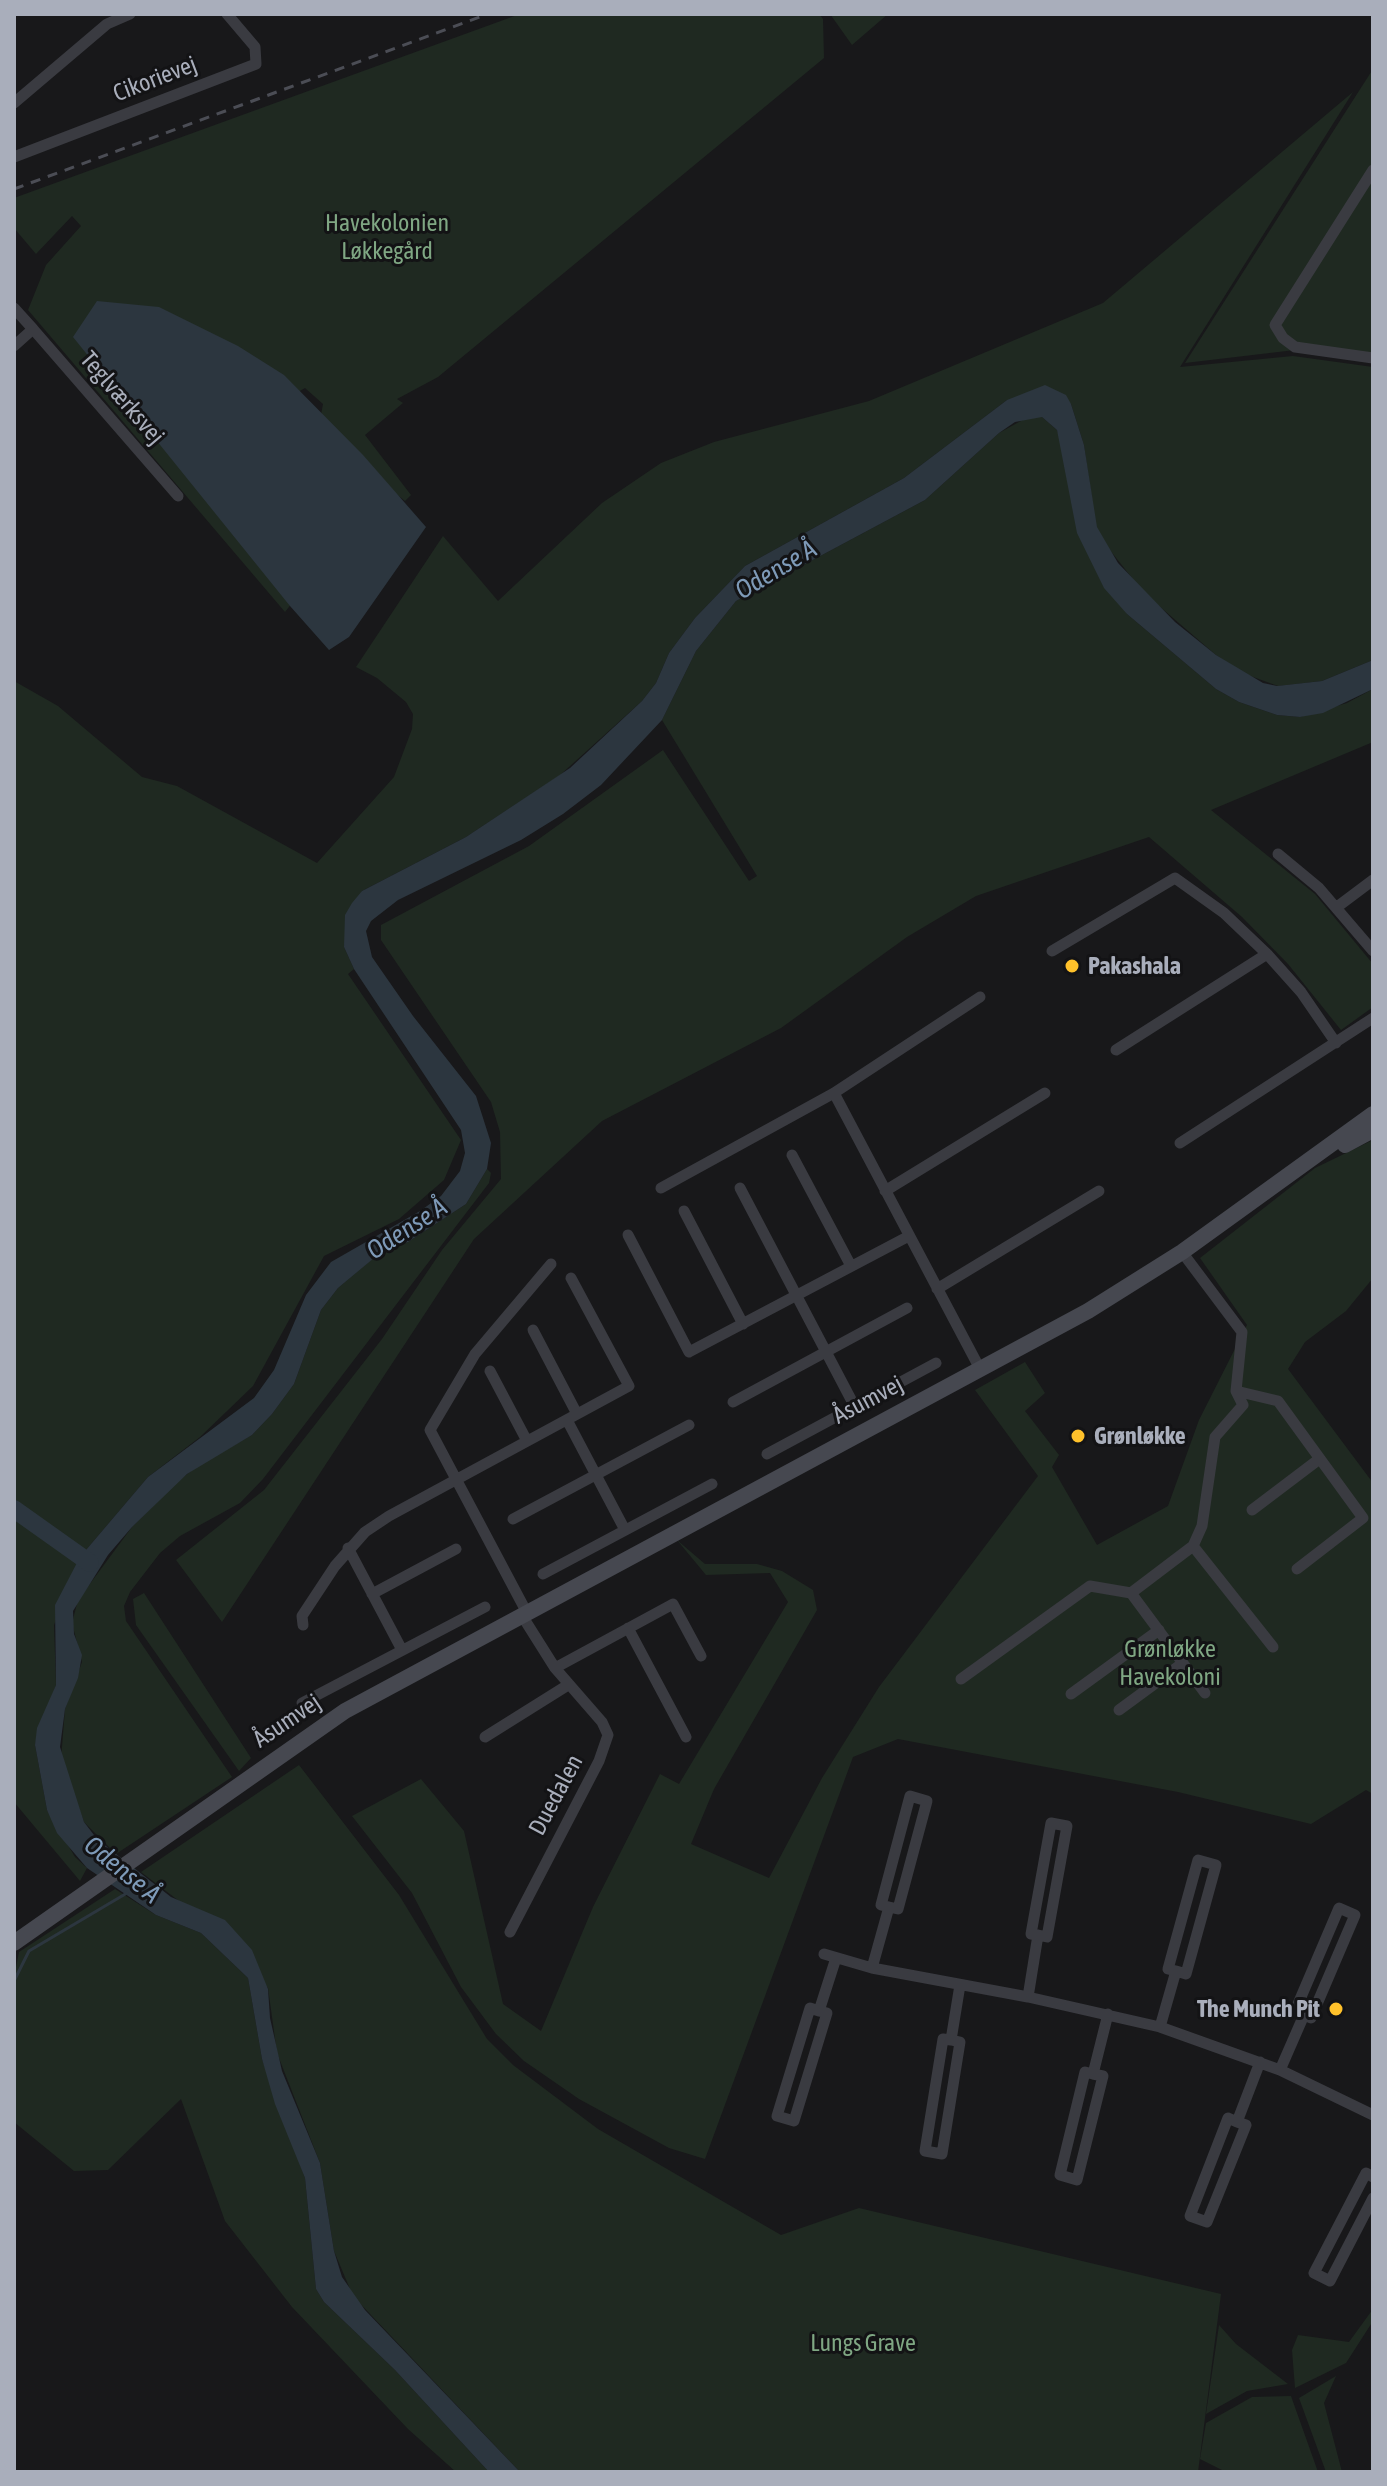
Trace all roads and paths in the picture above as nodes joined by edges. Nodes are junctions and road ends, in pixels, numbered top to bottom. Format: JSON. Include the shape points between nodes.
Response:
{"nodes":[{"id":1,"x":130,"y":14,"type":"edge"},
{"id":2,"x":227,"y":14,"type":"edge"},
{"id":3,"x":14,"y":103,"type":"edge"},
{"id":4,"x":14,"y":157,"type":"edge"},
{"id":5,"x":1373,"y":170,"type":"edge"},
{"id":6,"x":14,"y":308,"type":"edge"},
{"id":7,"x":33,"y":329,"type":"junction"},
{"id":8,"x":14,"y":346,"type":"edge"},
{"id":9,"x":1373,"y":358,"type":"edge"},
{"id":10,"x":178,"y":496,"type":"dead end"},
{"id":11,"x":1278,"y":854,"type":"dead end"},
{"id":12,"x":1373,"y":880,"type":"edge"},
{"id":13,"x":1337,"y":907,"type":"junction"},
{"id":14,"x":1052,"y":951,"type":"dead end"},
{"id":15,"x":1373,"y":951,"type":"edge"},
{"id":16,"x":1267,"y":954,"type":"junction"},
{"id":17,"x":980,"y":997,"type":"dead end"},
{"id":18,"x":1373,"y":1018,"type":"edge"},
{"id":19,"x":1336,"y":1043,"type":"junction"},
{"id":20,"x":1116,"y":1050,"type":"dead end"},
{"id":21,"x":834,"y":1093,"type":"junction"},
{"id":22,"x":1045,"y":1093,"type":"dead end"},
{"id":23,"x":1373,"y":1114,"type":"edge"},
{"id":24,"x":1373,"y":1130,"type":"edge"},
{"id":25,"x":1180,"y":1143,"type":"dead end"},
{"id":26,"x":792,"y":1155,"type":"dead end"},
{"id":27,"x":1288,"y":1176,"type":"junction"},
{"id":28,"x":661,"y":1188,"type":"dead end"},
{"id":29,"x":740,"y":1188,"type":"dead end"},
{"id":30,"x":885,"y":1191,"type":"junction"},
{"id":31,"x":1099,"y":1191,"type":"dead end"},
{"id":32,"x":684,"y":1211,"type":"dead end"},
{"id":33,"x":628,"y":1235,"type":"dead end"},
{"id":34,"x":909,"y":1236,"type":"junction"},
{"id":35,"x":1182,"y":1252,"type":"junction"},
{"id":36,"x":551,"y":1264,"type":"dead end"},
{"id":37,"x":851,"y":1266,"type":"junction"},
{"id":38,"x":571,"y":1278,"type":"dead end"},
{"id":39,"x":937,"y":1289,"type":"junction"},
{"id":40,"x":796,"y":1296,"type":"junction"},
{"id":41,"x":907,"y":1308,"type":"dead end"},
{"id":42,"x":743,"y":1324,"type":"junction"},
{"id":43,"x":533,"y":1330,"type":"dead end"},
{"id":44,"x":826,"y":1352,"type":"junction"},
{"id":45,"x":936,"y":1363,"type":"dead end"},
{"id":46,"x":979,"y":1367,"type":"junction"},
{"id":47,"x":490,"y":1371,"type":"dead end"},
{"id":48,"x":1236,"y":1391,"type":"junction"},
{"id":49,"x":733,"y":1402,"type":"dead end"},
{"id":50,"x":855,"y":1407,"type":"junction"},
{"id":51,"x":572,"y":1417,"type":"junction"},
{"id":52,"x":689,"y":1425,"type":"dead end"},
{"id":53,"x":527,"y":1441,"type":"junction"},
{"id":54,"x":767,"y":1454,"type":"dead end"},
{"id":55,"x":1318,"y":1460,"type":"junction"},
{"id":56,"x":596,"y":1475,"type":"junction"},
{"id":57,"x":455,"y":1480,"type":"junction"},
{"id":58,"x":712,"y":1484,"type":"dead end"},
{"id":59,"x":1252,"y":1510,"type":"dead end"},
{"id":60,"x":513,"y":1519,"type":"dead end"},
{"id":61,"x":625,"y":1530,"type":"junction"},
{"id":62,"x":1193,"y":1546,"type":"junction"},
{"id":63,"x":348,"y":1548,"type":"junction"},
{"id":64,"x":456,"y":1549,"type":"dead end"},
{"id":65,"x":1297,"y":1569,"type":"dead end"},
{"id":66,"x":543,"y":1574,"type":"dead end"},
{"id":67,"x":1131,"y":1593,"type":"junction"},
{"id":68,"x":372,"y":1594,"type":"junction"},
{"id":69,"x":485,"y":1607,"type":"dead end"},
{"id":70,"x":523,"y":1612,"type":"junction"},
{"id":71,"x":303,"y":1625,"type":"dead end"},
{"id":72,"x":628,"y":1628,"type":"junction"},
{"id":73,"x":1159,"y":1630,"type":"junction"},
{"id":74,"x":1273,"y":1647,"type":"dead end"},
{"id":75,"x":402,"y":1650,"type":"junction"},
{"id":76,"x":701,"y":1656,"type":"dead end"},
{"id":77,"x":1183,"y":1663,"type":"junction"},
{"id":78,"x":555,"y":1668,"type":"junction"},
{"id":79,"x":961,"y":1679,"type":"dead end"},
{"id":80,"x":568,"y":1685,"type":"junction"},
{"id":81,"x":1205,"y":1693,"type":"dead end"},
{"id":82,"x":1071,"y":1694,"type":"dead end"},
{"id":83,"x":302,"y":1703,"type":"dead end"},
{"id":84,"x":1119,"y":1710,"type":"dead end"},
{"id":85,"x":485,"y":1737,"type":"dead end"},
{"id":86,"x":686,"y":1737,"type":"dead end"},
{"id":87,"x":889,"y":1907,"type":"junction"},
{"id":88,"x":510,"y":1932,"type":"dead end"},
{"id":89,"x":1038,"y":1935,"type":"junction"},
{"id":90,"x":14,"y":1943,"type":"edge"},
{"id":91,"x":872,"y":1968,"type":"junction"},
{"id":92,"x":1176,"y":1971,"type":"junction"},
{"id":93,"x":960,"y":1985,"type":"junction"},
{"id":94,"x":1028,"y":1997,"type":"junction"},
{"id":95,"x":819,"y":2011,"type":"junction"},
{"id":96,"x":1108,"y":2014,"type":"junction"},
{"id":97,"x":1304,"y":2015,"type":"junction"},
{"id":98,"x":1160,"y":2027,"type":"junction"},
{"id":99,"x":951,"y":2040,"type":"junction"},
{"id":100,"x":1260,"y":2062,"type":"junction"},
{"id":101,"x":1280,"y":2070,"type":"junction"},
{"id":102,"x":1093,"y":2074,"type":"junction"},
{"id":103,"x":1373,"y":2115,"type":"edge"},
{"id":104,"x":1237,"y":2122,"type":"junction"},
{"id":105,"x":1373,"y":2177,"type":"edge"},
{"id":106,"x":1373,"y":2198,"type":"edge"}],
"edges":[{"from":1,"to":3,"type":"street","via":[[107,24]]},
{"from":2,"to":4,"type":"street","name":"Cikorievej","via":[[255,47],[256,64]]},
{"from":5,"to":9,"type":"street","via":[[1275,325],[1295,347]]},
{"from":6,"to":7,"type":"street","name":"Teglværksvej"},
{"from":7,"to":8,"type":"street"},
{"from":7,"to":10,"type":"street","name":"Teglværksvej"},
{"from":11,"to":13,"type":"street"},
{"from":12,"to":13,"type":"street"},
{"from":13,"to":15,"type":"street"},
{"from":14,"to":16,"type":"street","via":[[1175,878],[1224,913]]},
{"from":16,"to":19,"type":"street"},
{"from":16,"to":20,"type":"street"},
{"from":17,"to":21,"type":"street"},
{"from":18,"to":19,"type":"street"},
{"from":19,"to":25,"type":"street"},
{"from":21,"to":28,"type":"street"},
{"from":21,"to":30,"type":"street"},
{"from":22,"to":30,"type":"street"},
{"from":23,"to":27,"type":"street","name":"Åsumvej"},
{"from":24,"to":27,"type":"street","name":"Åsumvej"},
{"from":26,"to":37,"type":"street"},
{"from":27,"to":35,"type":"street","name":"Åsumvej"},
{"from":29,"to":40,"type":"street","name":"Åsumvej"},
{"from":30,"to":34,"type":"street"},
{"from":31,"to":39,"type":"street"},
{"from":32,"to":42,"type":"street"},
{"from":33,"to":42,"type":"street","via":[[689,1352]]},
{"from":34,"to":37,"type":"street"},
{"from":34,"to":39,"type":"street"},
{"from":35,"to":46,"type":"street","name":"Åsumvej","via":[[1087,1311]]},
{"from":35,"to":48,"type":"street","via":[[1242,1332]]},
{"from":36,"to":57,"type":"street","via":[[475,1354],[430,1426]]},
{"from":37,"to":40,"type":"street"},
{"from":38,"to":51,"type":"street","via":[[629,1386]]},
{"from":39,"to":46,"type":"street"},
{"from":40,"to":42,"type":"street"},
{"from":40,"to":44,"type":"street","name":"Åsumvej"},
{"from":41,"to":44,"type":"street"},
{"from":43,"to":51,"type":"street"},
{"from":44,"to":49,"type":"street"},
{"from":44,"to":50,"type":"street","name":"Åsumvej"},
{"from":45,"to":50,"type":"street","name":"Åsumvej"},
{"from":46,"to":70,"type":"street","name":"Åsumvej"},
{"from":47,"to":53,"type":"street"},
{"from":48,"to":55,"type":"street","via":[[1278,1401]]},
{"from":48,"to":62,"type":"street","via":[[1243,1405],[1215,1437],[1202,1526]]},
{"from":50,"to":54,"type":"street","name":"Åsumvej"},
{"from":51,"to":53,"type":"street"},
{"from":51,"to":56,"type":"street"},
{"from":52,"to":56,"type":"street"},
{"from":53,"to":57,"type":"street"},
{"from":55,"to":59,"type":"street"},
{"from":55,"to":65,"type":"street","via":[[1363,1518]]},
{"from":56,"to":60,"type":"street"},
{"from":56,"to":61,"type":"street"},
{"from":57,"to":63,"type":"street","via":[[389,1516]]},
{"from":57,"to":70,"type":"street"},
{"from":58,"to":61,"type":"street"},
{"from":61,"to":66,"type":"street"},
{"from":62,"to":67,"type":"street"},
{"from":62,"to":74,"type":"street"},
{"from":63,"to":68,"type":"street"},
{"from":63,"to":71,"type":"street","via":[[302,1616]]},
{"from":64,"to":68,"type":"street"},
{"from":67,"to":73,"type":"street"},
{"from":67,"to":79,"type":"street","via":[[1090,1586]]},
{"from":68,"to":75,"type":"street"},
{"from":69,"to":75,"type":"street","name":"Åsumvej"},
{"from":70,"to":78,"type":"street","name":"Duedalen"},
{"from":70,"to":90,"type":"street","name":"Åsumvej","via":[[345,1711]]},
{"from":72,"to":76,"type":"street","via":[[673,1604]]},
{"from":72,"to":78,"type":"street"},
{"from":72,"to":86,"type":"street"},
{"from":73,"to":77,"type":"street"},
{"from":73,"to":82,"type":"street"},
{"from":75,"to":83,"type":"street","name":"Åsumvej"},
{"from":77,"to":81,"type":"street"},
{"from":77,"to":84,"type":"street"},
{"from":78,"to":80,"type":"street","name":"Duedalen"},
{"from":80,"to":85,"type":"street"},
{"from":80,"to":88,"type":"street","name":"Duedalen","via":[[602,1722],[607,1743]]},
{"from":87,"to":87,"type":"street","via":[[898,1909],[927,1801],[910,1796],[881,1905]]},
{"from":87,"to":91,"type":"street"},
{"from":89,"to":89,"type":"street","via":[[1047,1937],[1067,1826],[1051,1823],[1031,1934]]},
{"from":89,"to":94,"type":"street"},
{"from":91,"to":93,"type":"street"},
{"from":91,"to":95,"type":"street","via":[[830,1956]]},
{"from":92,"to":92,"type":"street","via":[[1186,1974],[1216,1865],[1198,1860],[1168,1969]]},
{"from":92,"to":98,"type":"street"},
{"from":93,"to":94,"type":"street"},
{"from":93,"to":99,"type":"street"},
{"from":94,"to":96,"type":"street"},
{"from":95,"to":95,"type":"street","via":[[810,2008],[777,2116],[794,2121],[827,2013]]},
{"from":96,"to":98,"type":"street"},
{"from":96,"to":102,"type":"street"},
{"from":97,"to":97,"type":"street","via":[[1311,2018],[1355,1915],[1339,1908],[1295,2011]]},
{"from":97,"to":101,"type":"street"},
{"from":98,"to":100,"type":"street"},
{"from":99,"to":99,"type":"street","via":[[943,2039],[925,2151],[942,2154],[960,2042]]},
{"from":100,"to":101,"type":"street"},
{"from":100,"to":104,"type":"street"},
{"from":101,"to":103,"type":"street"},
{"from":102,"to":102,"type":"street","via":[[1085,2072],[1060,2175],[1077,2180],[1103,2076]]},
{"from":104,"to":104,"type":"street","via":[[1228,2118],[1190,2216],[1207,2222],[1246,2125]]},
{"from":105,"to":106,"type":"street","via":[[1366,2173],[1314,2273],[1330,2281]]}]}
